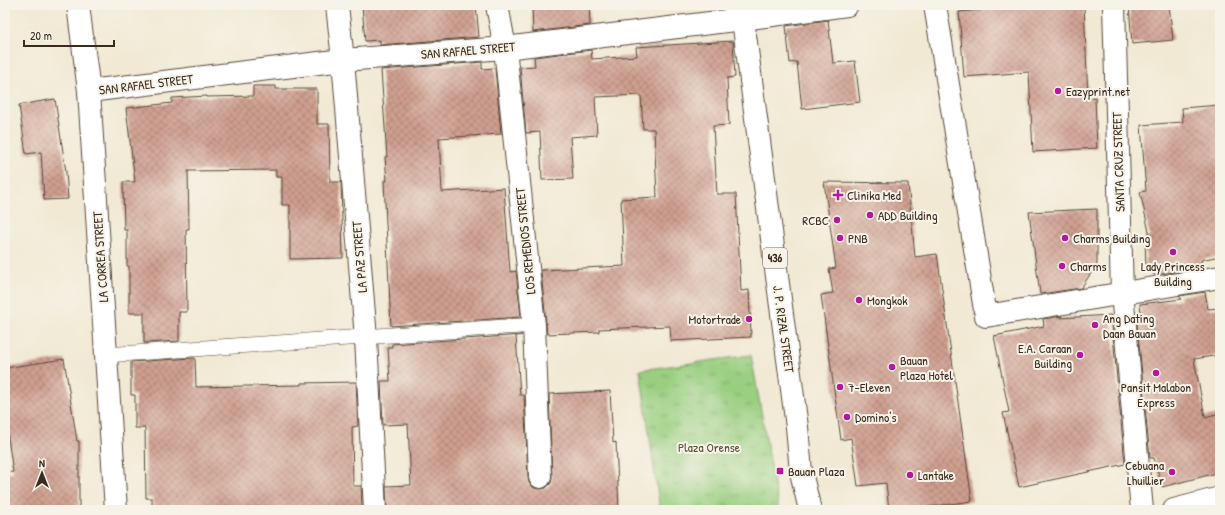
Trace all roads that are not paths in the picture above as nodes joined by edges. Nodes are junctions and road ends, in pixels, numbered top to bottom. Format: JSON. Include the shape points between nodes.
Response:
{"nodes":[{"id":1,"x":78,"y":5,"type":"edge"},
{"id":2,"x":337,"y":5,"type":"edge"},
{"id":3,"x":498,"y":5,"type":"edge"},
{"id":4,"x":847,"y":5,"type":"edge"},
{"id":5,"x":935,"y":5,"type":"edge"},
{"id":6,"x":1114,"y":5,"type":"edge"},
{"id":7,"x":742,"y":12,"type":"edge"},
{"id":8,"x":505,"y":48,"type":"junction"},
{"id":9,"x":343,"y":60,"type":"junction"},
{"id":10,"x":89,"y":91,"type":"junction"},
{"id":11,"x":1220,"y":277,"type":"edge"},
{"id":12,"x":1122,"y":293,"type":"junction"},
{"id":13,"x":534,"y":325,"type":"junction"},
{"id":14,"x":366,"y":338,"type":"junction"},
{"id":15,"x":106,"y":355,"type":"junction"},
{"id":16,"x":540,"y":477,"type":"dead end"},
{"id":17,"x":1220,"y":498,"type":"edge"},
{"id":18,"x":116,"y":510,"type":"edge"},
{"id":19,"x":374,"y":510,"type":"edge"},
{"id":20,"x":810,"y":510,"type":"edge"},
{"id":21,"x":1142,"y":510,"type":"edge"},
{"id":22,"x":1174,"y":510,"type":"edge"}],
"edges":[{"from":1,"to":10,"type":"street","name":"LA CORREA STREET"},
{"from":2,"to":9,"type":"street","name":"LA PAZ STREET"},
{"from":3,"to":8,"type":"street","name":"LOS REMEDIOS STREET"},
{"from":4,"to":7,"type":"street","name":"SAN RAFAEL STREET"},
{"from":5,"to":12,"type":"street","via":[[986,316]]},
{"from":6,"to":12,"type":"street","name":"SANTA CRUZ STREET"},
{"from":7,"to":8,"type":"street","name":"SAN RAFAEL STREET"},
{"from":7,"to":20,"type":"street","name":"J. P. RIZAL STREET","number":"436","via":[[801,472]]},
{"from":8,"to":9,"type":"street","name":"SAN RAFAEL STREET"},
{"from":8,"to":13,"type":"street","name":"LOS REMEDIOS STREET"},
{"from":9,"to":10,"type":"street","name":"SAN RAFAEL STREET"},
{"from":9,"to":14,"type":"street","name":"LA PAZ STREET"},
{"from":10,"to":15,"type":"street","name":"LA CORREA STREET"},
{"from":11,"to":12,"type":"street"},
{"from":12,"to":21,"type":"street","name":"SANTA CRUZ STREET"},
{"from":13,"to":14,"type":"lane"},
{"from":13,"to":16,"type":"street","name":"LOS REMEDIOS STREET"},
{"from":14,"to":15,"type":"lane"},
{"from":14,"to":19,"type":"street","name":"LA PAZ STREET"},
{"from":15,"to":18,"type":"street","name":"LA CORREA STREET"},
{"from":17,"to":22,"type":"street"}]}
